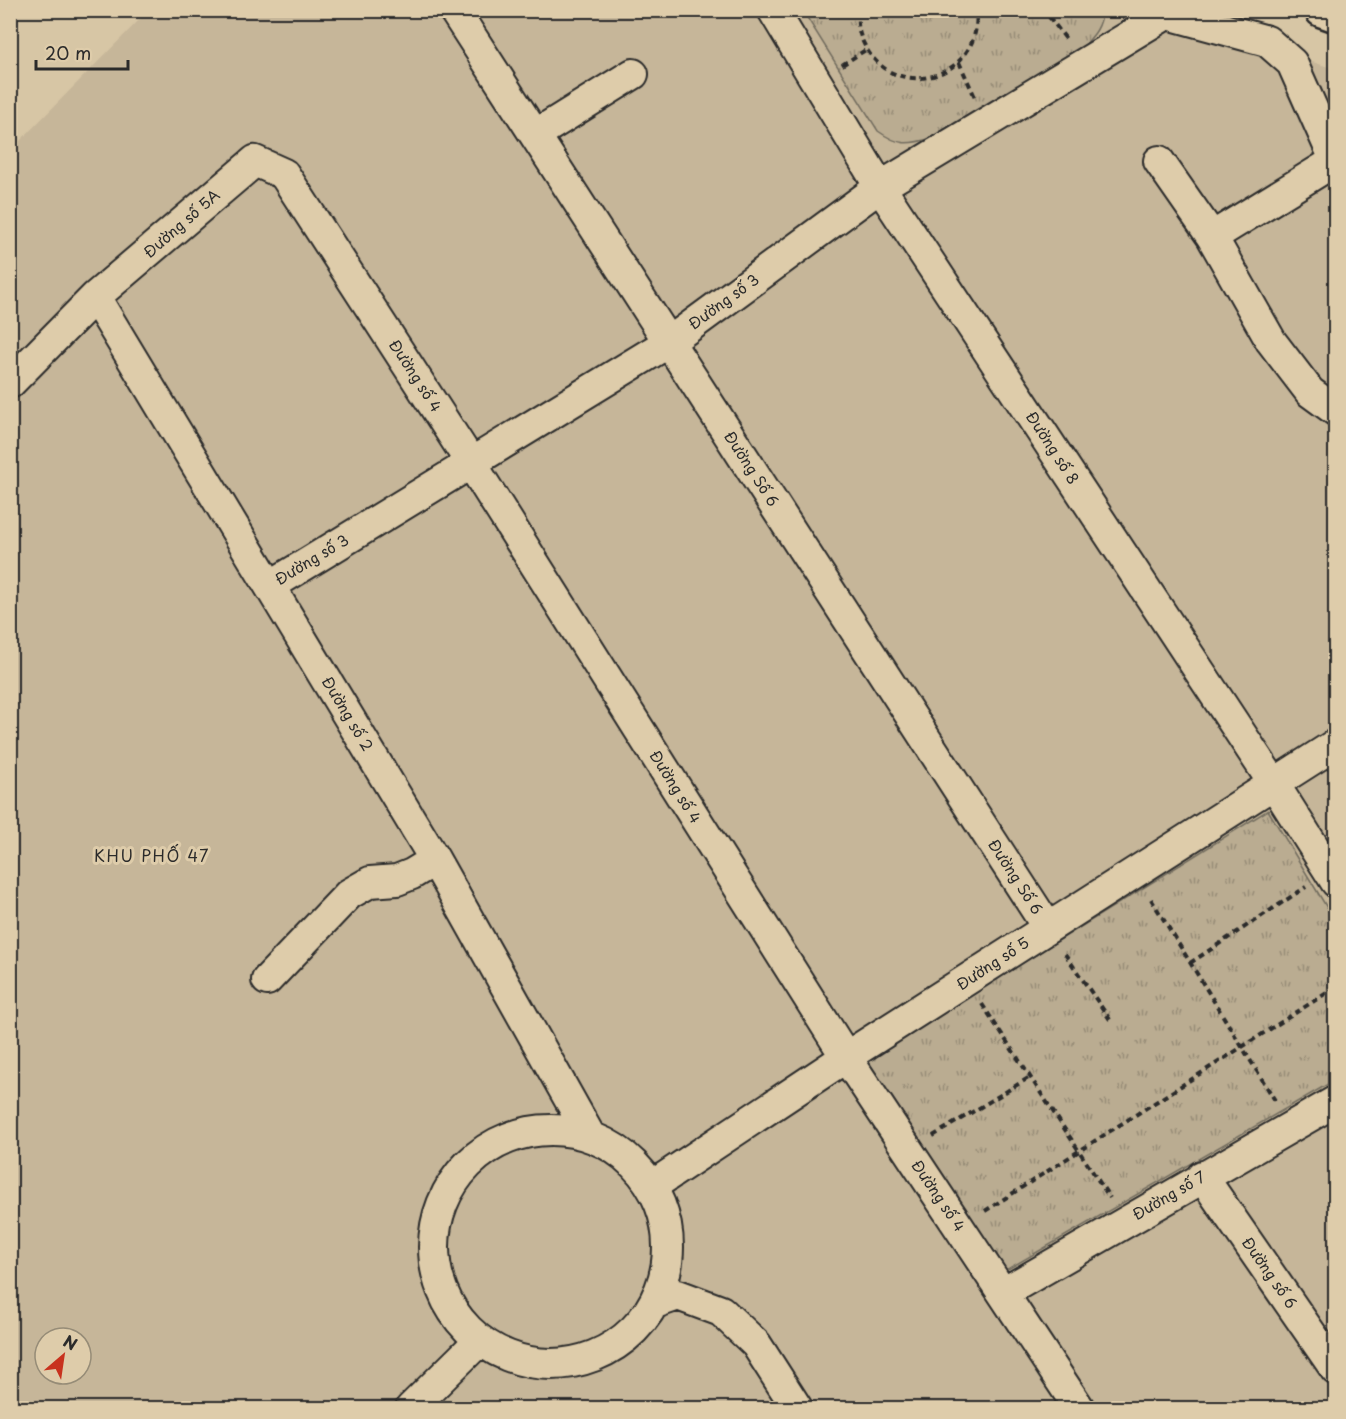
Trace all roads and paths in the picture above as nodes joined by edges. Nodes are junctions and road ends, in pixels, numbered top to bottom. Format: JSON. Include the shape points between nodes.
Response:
{"nodes":[{"id":1,"x":454,"y":10,"type":"edge"},
{"id":2,"x":773,"y":10,"type":"edge"},
{"id":3,"x":859,"y":10,"type":"edge"},
{"id":4,"x":976,"y":10,"type":"edge"},
{"id":5,"x":1041,"y":10,"type":"edge"},
{"id":6,"x":1322,"y":10,"type":"edge"},
{"id":7,"x":1171,"y":12,"type":"edge"},
{"id":8,"x":1335,"y":15,"type":"edge"},
{"id":9,"x":1082,"y":65,"type":"junction"},
{"id":10,"x":633,"y":74,"type":"dead end"},
{"id":11,"x":535,"y":135,"type":"junction"},
{"id":12,"x":1159,"y":161,"type":"dead end"},
{"id":13,"x":1335,"y":161,"type":"edge"},
{"id":14,"x":271,"y":168,"type":"joint"},
{"id":15,"x":880,"y":187,"type":"junction"},
{"id":16,"x":1212,"y":237,"type":"junction"},
{"id":17,"x":95,"y":297,"type":"junction"},
{"id":18,"x":669,"y":342,"type":"junction"},
{"id":19,"x":10,"y":382,"type":"edge"},
{"id":20,"x":1335,"y":411,"type":"edge"},
{"id":21,"x":471,"y":463,"type":"junction"},
{"id":22,"x":270,"y":586,"type":"junction"},
{"id":23,"x":1335,"y":744,"type":"edge"},
{"id":24,"x":1274,"y":783,"type":"junction"},
{"id":25,"x":435,"y":860,"type":"junction"},
{"id":26,"x":1134,"y":873,"type":"junction"},
{"id":27,"x":1332,"y":877,"type":"edge"},
{"id":28,"x":1048,"y":928,"type":"junction"},
{"id":29,"x":1190,"y":963,"type":"junction"},
{"id":30,"x":267,"y":980,"type":"dead end"},
{"id":31,"x":966,"y":981,"type":"junction"},
{"id":32,"x":1335,"y":987,"type":"edge"},
{"id":33,"x":1111,"y":1021,"type":"dead end"},
{"id":34,"x":1242,"y":1047,"type":"junction"},
{"id":35,"x":846,"y":1057,"type":"junction"},
{"id":36,"x":1030,"y":1077,"type":"junction"},
{"id":37,"x":1335,"y":1101,"type":"edge"},
{"id":38,"x":1291,"y":1126,"type":"junction"},
{"id":39,"x":590,"y":1136,"type":"junction"},
{"id":40,"x":908,"y":1151,"type":"junction"},
{"id":41,"x":1078,"y":1151,"type":"junction"},
{"id":42,"x":1202,"y":1176,"type":"junction"},
{"id":43,"x":652,"y":1186,"type":"junction"},
{"id":44,"x":1125,"y":1221,"type":"junction"},
{"id":45,"x":959,"y":1227,"type":"junction"},
{"id":46,"x":1003,"y":1293,"type":"junction"},
{"id":47,"x":655,"y":1303,"type":"junction"},
{"id":48,"x":479,"y":1341,"type":"junction"},
{"id":49,"x":1335,"y":1370,"type":"edge"},
{"id":50,"x":411,"y":1408,"type":"edge"},
{"id":51,"x":797,"y":1408,"type":"edge"},
{"id":52,"x":1079,"y":1408,"type":"edge"}],
"edges":[{"from":1,"to":11,"type":"street","name":"Đường Số 6"},
{"from":2,"to":15,"type":"street","name":"Đường số 8"},
{"from":3,"to":4,"type":"path","via":[[860,38],[870,56],[886,70],[922,79],[941,74],[969,50],[976,32]]},
{"from":5,"to":9,"type":"path","via":[[1061,30]]},
{"from":6,"to":8,"type":"main road"},
{"from":7,"to":9,"type":"street","name":"Đường số 3"},
{"from":7,"to":13,"type":"street","via":[[1267,41],[1292,63]]},
{"from":9,"to":15,"type":"street","name":"Đường số 3"},
{"from":10,"to":11,"type":"street"},
{"from":11,"to":18,"type":"street","name":"Đường Số 6"},
{"from":12,"to":16,"type":"street"},
{"from":13,"to":16,"type":"street"},
{"from":14,"to":17,"type":"street","name":"Đường số 5A","via":[[255,161]]},
{"from":14,"to":21,"type":"street","name":"Đường số 4","via":[[284,174]]},
{"from":15,"to":18,"type":"street","name":"Đường số 3"},
{"from":15,"to":24,"type":"street","name":"Đường số 8"},
{"from":16,"to":20,"type":"street","via":[[1271,341],[1310,392]]},
{"from":17,"to":19,"type":"street"},
{"from":17,"to":22,"type":"street","name":"Đường số 2"},
{"from":18,"to":21,"type":"street","name":"Đường số 3"},
{"from":18,"to":28,"type":"street","name":"Đường Số 6"},
{"from":21,"to":22,"type":"street","name":"Đường số 3"},
{"from":21,"to":35,"type":"street","name":"Đường số 4"},
{"from":22,"to":25,"type":"street","name":"Đường số 2"},
{"from":23,"to":24,"type":"street","name":"Đường số 5"},
{"from":24,"to":26,"type":"street","name":"Đường số 5"},
{"from":24,"to":27,"type":"street","name":"Đường số 8"},
{"from":25,"to":30,"type":"street","via":[[397,880],[370,882],[349,894]]},
{"from":25,"to":39,"type":"street","name":"Đường số 2"},
{"from":26,"to":28,"type":"street","name":"Đường số 5"},
{"from":26,"to":29,"type":"path"},
{"from":27,"to":29,"type":"path"},
{"from":28,"to":31,"type":"street","name":"Đường số 5"},
{"from":28,"to":33,"type":"path"},
{"from":29,"to":34,"type":"path"},
{"from":31,"to":35,"type":"street","name":"Đường số 5"},
{"from":31,"to":36,"type":"path"},
{"from":32,"to":34,"type":"path"},
{"from":34,"to":38,"type":"path"},
{"from":34,"to":41,"type":"path"},
{"from":35,"to":40,"type":"street","name":"Đường số 4"},
{"from":35,"to":43,"type":"street","name":"Đường số 5"},
{"from":36,"to":40,"type":"path"},
{"from":36,"to":41,"type":"path"},
{"from":37,"to":38,"type":"street","name":"Đường số 7"},
{"from":38,"to":42,"type":"street","name":"Đường số 7"},
{"from":39,"to":43,"type":"street","via":[[626,1156]]},
{"from":39,"to":48,"type":"street","via":[[554,1129],[517,1134],[483,1150],[457,1176],[439,1208],[433,1244],[438,1280],[454,1314]]},
{"from":40,"to":45,"type":"street","name":"Đường số 4"},
{"from":41,"to":44,"type":"path"},
{"from":41,"to":45,"type":"path"},
{"from":42,"to":44,"type":"street","name":"Đường số 7"},
{"from":42,"to":49,"type":"street","name":"Đường số 6"},
{"from":43,"to":47,"type":"street","via":[[667,1224],[668,1265]]},
{"from":44,"to":46,"type":"street","name":"Đường số 7"},
{"from":45,"to":46,"type":"street","name":"Đường số 4"},
{"from":46,"to":52,"type":"street","name":"Đường số 4"},
{"from":47,"to":48,"type":"street","via":[[630,1335],[595,1357],[556,1365],[515,1360]]},
{"from":47,"to":51,"type":"street","via":[[678,1295],[721,1311],[756,1344]]},
{"from":48,"to":50,"type":"street"}]}
